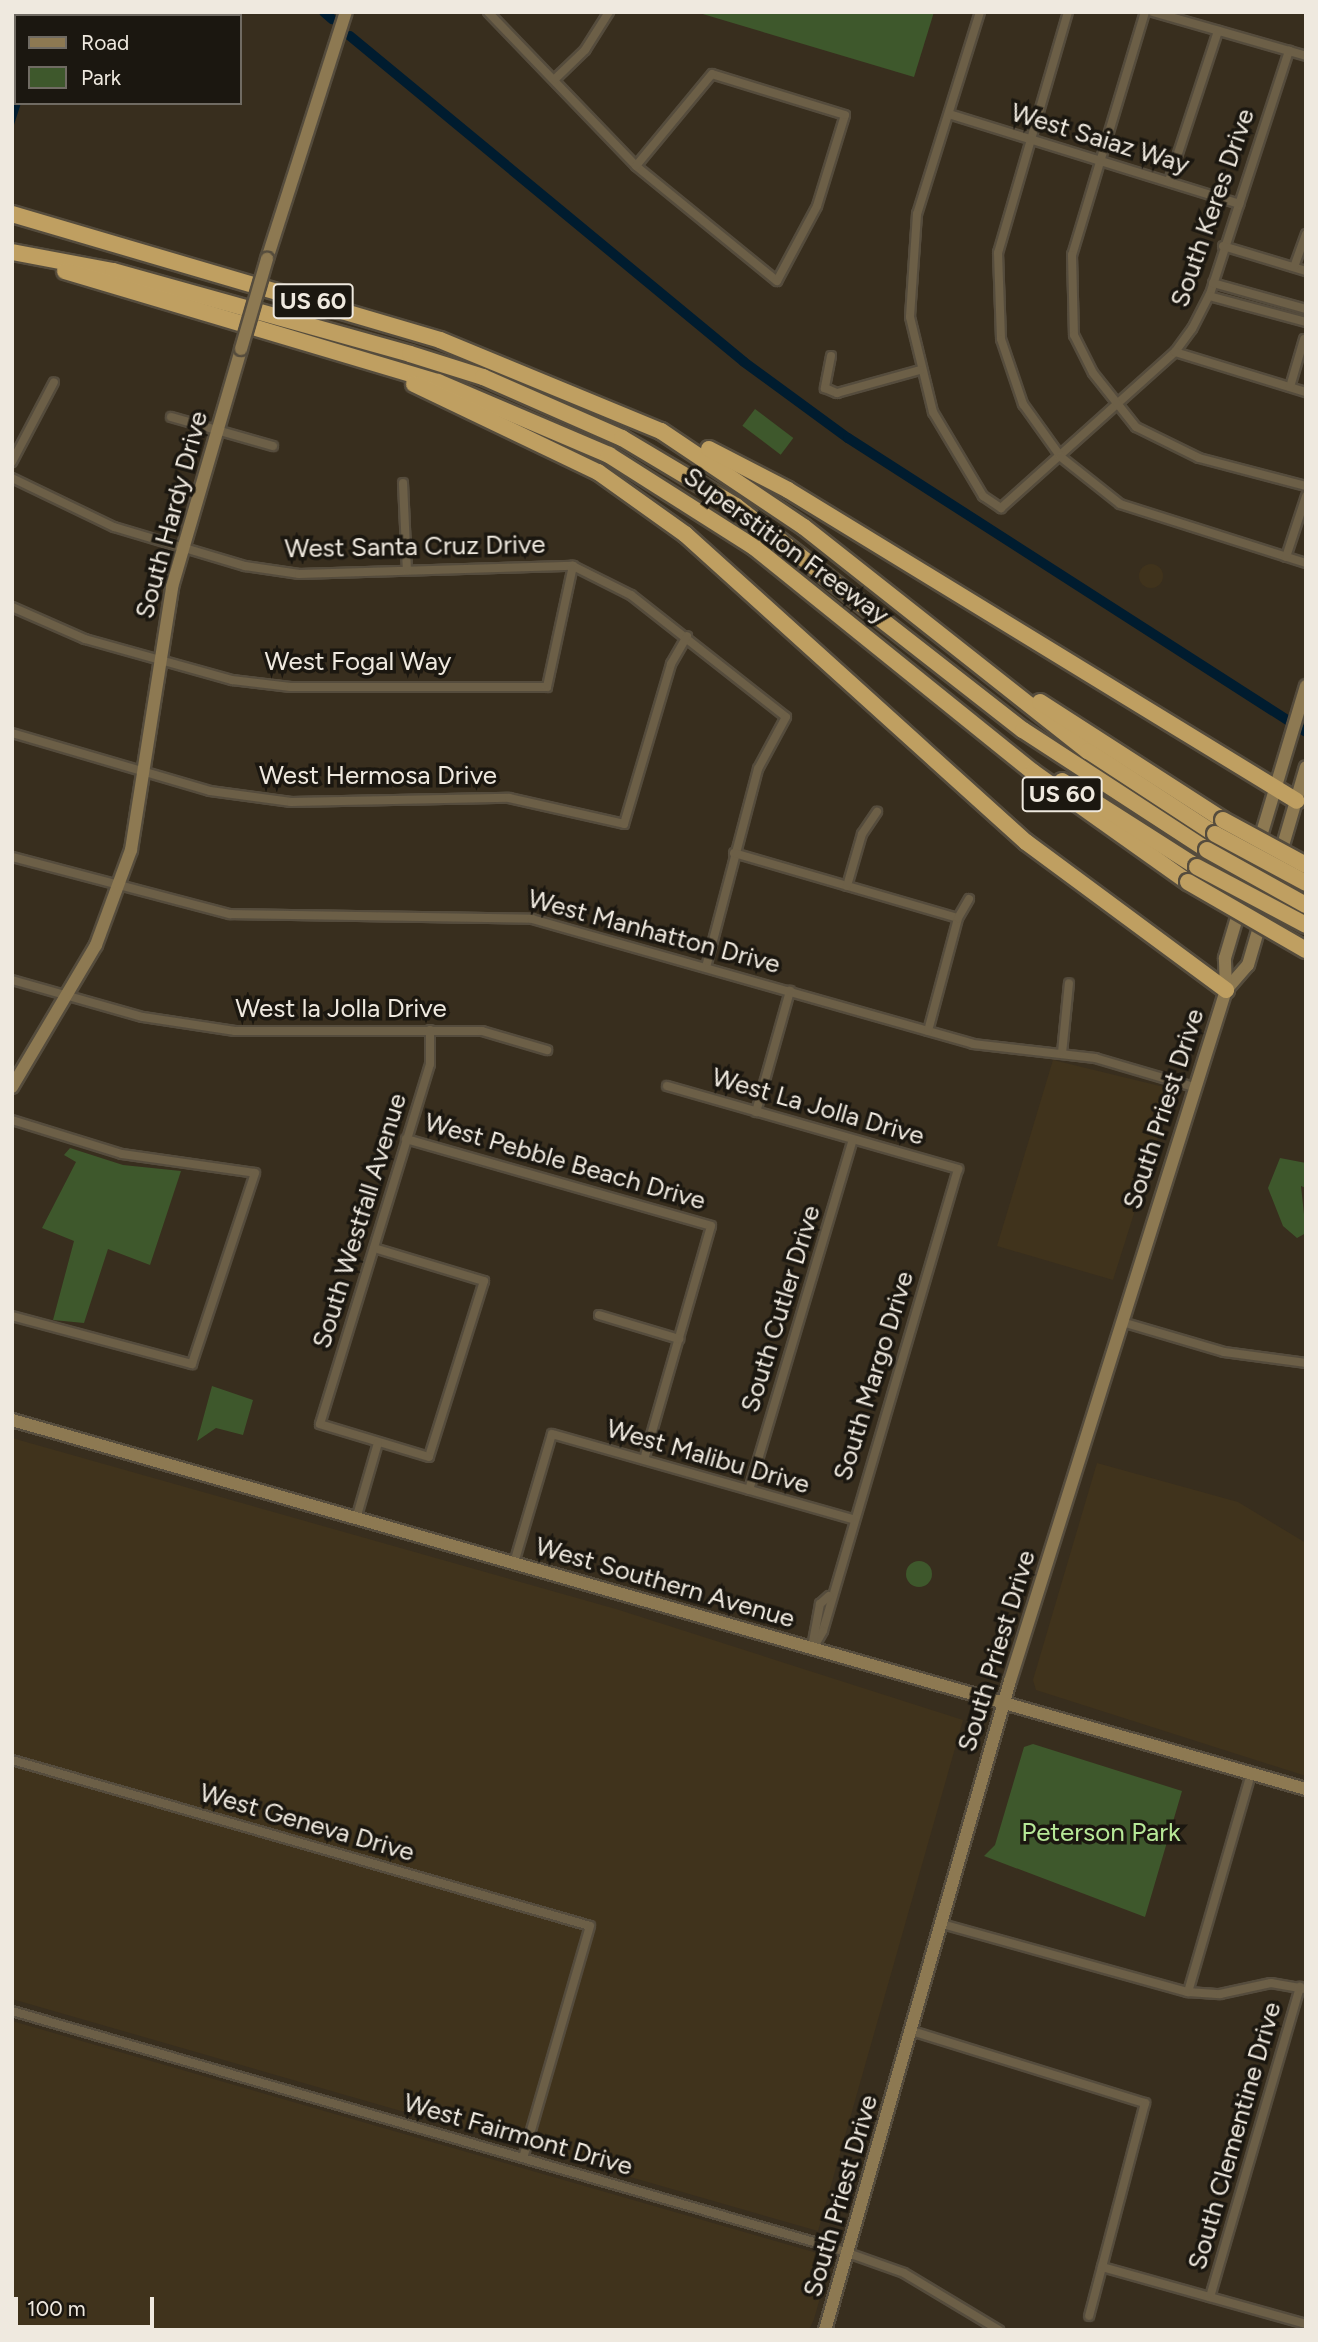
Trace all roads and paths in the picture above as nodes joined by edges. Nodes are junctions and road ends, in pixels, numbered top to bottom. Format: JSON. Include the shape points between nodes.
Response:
{"nodes":[{"id":1,"x":488,"y":12,"type":"edge"},
{"id":2,"x":609,"y":12,"type":"edge"},
{"id":3,"x":980,"y":12,"type":"edge"},
{"id":4,"x":1069,"y":12,"type":"edge"},
{"id":5,"x":1145,"y":12,"type":"edge"},
{"id":6,"x":1153,"y":12,"type":"edge"},
{"id":7,"x":344,"y":15,"type":"edge"},
{"id":8,"x":1218,"y":31,"type":"junction"},
{"id":9,"x":1289,"y":51,"type":"junction"},
{"id":10,"x":1306,"y":56,"type":"edge"},
{"id":11,"x":555,"y":79,"type":"junction"},
{"id":12,"x":949,"y":114,"type":"junction"},
{"id":13,"x":1029,"y":140,"type":"junction"},
{"id":14,"x":1099,"y":161,"type":"junction"},
{"id":15,"x":636,"y":166,"type":"junction"},
{"id":16,"x":1169,"y":181,"type":"junction"},
{"id":17,"x":1239,"y":204,"type":"junction"},
{"id":18,"x":12,"y":214,"type":"edge"},
{"id":19,"x":1306,"y":234,"type":"edge"},
{"id":20,"x":1223,"y":246,"type":"junction"},
{"id":21,"x":12,"y":253,"type":"edge"},
{"id":22,"x":1294,"y":267,"type":"junction"},
{"id":23,"x":1306,"y":271,"type":"edge"},
{"id":24,"x":1213,"y":283,"type":"junction"},
{"id":25,"x":1209,"y":296,"type":"junction"},
{"id":26,"x":1266,"y":298,"type":"junction"},
{"id":27,"x":1306,"y":309,"type":"edge"},
{"id":28,"x":1262,"y":310,"type":"junction"},
{"id":29,"x":1306,"y":322,"type":"edge"},
{"id":30,"x":1304,"y":339,"type":"edge"},
{"id":31,"x":304,"y":341,"type":"junction"},
{"id":32,"x":1175,"y":352,"type":"junction"},
{"id":33,"x":831,"y":356,"type":"dead end"},
{"id":34,"x":920,"y":370,"type":"junction"},
{"id":35,"x":54,"y":382,"type":"dead end"},
{"id":36,"x":1290,"y":387,"type":"junction"},
{"id":37,"x":1306,"y":391,"type":"edge"},
{"id":38,"x":608,"y":405,"type":"junction"},
{"id":39,"x":1118,"y":405,"type":"junction"},
{"id":40,"x":171,"y":417,"type":"dead end"},
{"id":41,"x":217,"y":430,"type":"junction"},
{"id":42,"x":274,"y":446,"type":"dead end"},
{"id":43,"x":1061,"y":457,"type":"junction"},
{"id":44,"x":12,"y":462,"type":"edge"},
{"id":45,"x":12,"y":478,"type":"edge"},
{"id":46,"x":403,"y":483,"type":"dead end"},
{"id":47,"x":1306,"y":486,"type":"edge"},
{"id":48,"x":1306,"y":496,"type":"edge"},
{"id":49,"x":183,"y":548,"type":"junction"},
{"id":50,"x":1286,"y":557,"type":"junction"},
{"id":51,"x":1306,"y":563,"type":"edge"},
{"id":52,"x":573,"y":566,"type":"junction"},
{"id":53,"x":407,"y":570,"type":"junction"},
{"id":54,"x":12,"y":607,"type":"edge"},
{"id":55,"x":688,"y":636,"type":"junction"},
{"id":56,"x":161,"y":661,"type":"junction"},
{"id":57,"x":1306,"y":686,"type":"edge"},
{"id":58,"x":943,"y":697,"type":"junction"},
{"id":59,"x":1300,"y":714,"type":"edge"},
{"id":60,"x":12,"y":733,"type":"edge"},
{"id":61,"x":1306,"y":767,"type":"edge"},
{"id":62,"x":148,"y":775,"type":"junction"},
{"id":63,"x":1276,"y":788,"type":"junction"},
{"id":64,"x":1301,"y":804,"type":"edge"},
{"id":65,"x":877,"y":812,"type":"dead end"},
{"id":66,"x":1219,"y":827,"type":"junction"},
{"id":67,"x":734,"y":853,"type":"junction"},
{"id":68,"x":12,"y":857,"type":"edge"},
{"id":69,"x":1306,"y":865,"type":"edge"},
{"id":70,"x":1306,"y":883,"type":"edge"},
{"id":71,"x":847,"y":887,"type":"junction"},
{"id":72,"x":119,"y":888,"type":"junction"},
{"id":73,"x":969,"y":899,"type":"dead end"},
{"id":74,"x":1306,"y":905,"type":"edge"},
{"id":75,"x":958,"y":918,"type":"junction"},
{"id":76,"x":1306,"y":925,"type":"edge"},
{"id":77,"x":1306,"y":950,"type":"edge"},
{"id":78,"x":706,"y":967,"type":"junction"},
{"id":79,"x":12,"y":980,"type":"edge"},
{"id":80,"x":1069,"y":983,"type":"dead end"},
{"id":81,"x":1226,"y":990,"type":"junction"},
{"id":82,"x":790,"y":991,"type":"junction"},
{"id":83,"x":69,"y":996,"type":"junction"},
{"id":84,"x":430,"y":1030,"type":"junction"},
{"id":85,"x":928,"y":1031,"type":"junction"},
{"id":86,"x":547,"y":1050,"type":"dead end"},
{"id":87,"x":1062,"y":1053,"type":"junction"},
{"id":88,"x":667,"y":1086,"type":"dead end"},
{"id":89,"x":12,"y":1087,"type":"edge"},
{"id":90,"x":1197,"y":1088,"type":"junction"},
{"id":91,"x":756,"y":1112,"type":"junction"},
{"id":92,"x":12,"y":1120,"type":"edge"},
{"id":93,"x":406,"y":1139,"type":"junction"},
{"id":94,"x":853,"y":1140,"type":"junction"},
{"id":95,"x":958,"y":1169,"type":"joint"},
{"id":96,"x":374,"y":1248,"type":"junction"},
{"id":97,"x":599,"y":1315,"type":"dead end"},
{"id":98,"x":12,"y":1316,"type":"edge"},
{"id":99,"x":1122,"y":1322,"type":"junction"},
{"id":100,"x":679,"y":1339,"type":"junction"},
{"id":101,"x":1306,"y":1363,"type":"edge"},
{"id":102,"x":12,"y":1420,"type":"edge"},
{"id":103,"x":378,"y":1443,"type":"junction"},
{"id":104,"x":644,"y":1460,"type":"junction"},
{"id":105,"x":749,"y":1490,"type":"junction"},
{"id":106,"x":356,"y":1519,"type":"junction"},
{"id":107,"x":853,"y":1519,"type":"junction"},
{"id":108,"x":514,"y":1563,"type":"junction"},
{"id":109,"x":812,"y":1650,"type":"junction"},
{"id":110,"x":1004,"y":1704,"type":"junction"},
{"id":111,"x":12,"y":1760,"type":"edge"},
{"id":112,"x":1251,"y":1774,"type":"junction"},
{"id":113,"x":1306,"y":1789,"type":"edge"},
{"id":114,"x":942,"y":1924,"type":"junction"},
{"id":115,"x":1303,"y":1988,"type":"edge"},
{"id":116,"x":1188,"y":1992,"type":"junction"},
{"id":117,"x":12,"y":2011,"type":"edge"},
{"id":118,"x":912,"y":2031,"type":"junction"},
{"id":119,"x":523,"y":2158,"type":"junction"},
{"id":120,"x":849,"y":2253,"type":"junction"},
{"id":121,"x":1102,"y":2267,"type":"junction"},
{"id":122,"x":1210,"y":2297,"type":"junction"},
{"id":123,"x":1089,"y":2316,"type":"dead end"},
{"id":124,"x":1306,"y":2324,"type":"edge"},
{"id":125,"x":825,"y":2330,"type":"edge"},
{"id":126,"x":999,"y":2330,"type":"edge"}],
"edges":[{"from":1,"to":11,"type":"street"},
{"from":2,"to":11,"type":"street","via":[[585,50]]},
{"from":3,"to":12,"type":"street"},
{"from":4,"to":13,"type":"street"},
{"from":5,"to":14,"type":"street"},
{"from":6,"to":8,"type":"street"},
{"from":7,"to":41,"type":"main road","name":"South Hardy Drive","bridge":true},
{"from":8,"to":9,"type":"street"},
{"from":8,"to":16,"type":"street"},
{"from":9,"to":10,"type":"street"},
{"from":9,"to":17,"type":"street","name":"South Keres Drive"},
{"from":11,"to":15,"type":"street"},
{"from":12,"to":13,"type":"street","name":"West Saiaz Way"},
{"from":12,"to":34,"type":"street","via":[[910,253],[910,317]]},
{"from":13,"to":14,"type":"street","name":"West Saiaz Way"},
{"from":13,"to":43,"type":"street","via":[[1004,218],[995,299],[1011,375]]},
{"from":14,"to":16,"type":"street","name":"West Saiaz Way"},
{"from":14,"to":39,"type":"street","via":[[1072,255],[1074,335]]},
{"from":15,"to":15,"type":"street","via":[[712,74],[845,115],[817,206],[777,281]]},
{"from":16,"to":17,"type":"street","name":"West Saiaz Way"},
{"from":17,"to":20,"type":"street","name":"South Keres Drive"},
{"from":18,"to":38,"type":"highway","name":"Superstition Freeway","number":"US 60","via":[[440,340]]},
{"from":19,"to":22,"type":"street"},
{"from":20,"to":22,"type":"street"},
{"from":20,"to":24,"type":"street","name":"South Keres Drive"},
{"from":21,"to":31,"type":"highway","name":"Superstition Freeway","number":"US 60"},
{"from":21,"to":74,"type":"highway","bridge":true,"via":[[113,271],[410,354],[483,377],[622,438],[736,506],[1023,730],[1207,850]]},
{"from":22,"to":23,"type":"street"},
{"from":24,"to":25,"type":"street","name":"South Keres Drive"},
{"from":24,"to":26,"type":"street"},
{"from":25,"to":28,"type":"street"},
{"from":25,"to":32,"type":"street","name":"South Keres Drive"},
{"from":26,"to":27,"type":"street"},
{"from":26,"to":28,"type":"street"},
{"from":28,"to":29,"type":"street"},
{"from":30,"to":36,"type":"street"},
{"from":31,"to":58,"type":"highway","name":"Superstition Freeway","number":"US 60","via":[[483,398],[609,455],[754,547]]},
{"from":31,"to":81,"type":"highway","via":[[483,414],[598,472],[695,542],[1026,842]]},
{"from":32,"to":36,"type":"street"},
{"from":32,"to":39,"type":"street","name":"South Keres Drive"},
{"from":33,"to":34,"type":"street","via":[[825,388],[837,393]]},
{"from":34,"to":43,"type":"street","name":"South Keres Drive","via":[[956,458],[983,496],[1000,508]]},
{"from":35,"to":44,"type":"street"},
{"from":36,"to":37,"type":"street"},
{"from":38,"to":63,"type":"highway","via":[[788,491]]},
{"from":38,"to":66,"type":"highway","name":"Superstition Freeway","number":"US 60","via":[[756,492],[1088,751]]},
{"from":39,"to":43,"type":"street","name":"South Keres Drive"},
{"from":39,"to":47,"type":"street","via":[[1136,427],[1171,447]]},
{"from":40,"to":41,"type":"street"},
{"from":41,"to":42,"type":"street"},
{"from":41,"to":49,"type":"main road","name":"South Hardy Drive"},
{"from":43,"to":50,"type":"street","via":[[1120,504]]},
{"from":45,"to":49,"type":"street","name":"West Santa Cruz Drive","via":[[114,527]]},
{"from":46,"to":53,"type":"street"},
{"from":48,"to":50,"type":"street"},
{"from":49,"to":53,"type":"street","name":"West Santa Cruz Drive","via":[[299,574]]},
{"from":49,"to":56,"type":"main road","name":"South Hardy Drive"},
{"from":50,"to":51,"type":"street"},
{"from":52,"to":53,"type":"street","name":"West Santa Cruz Drive"},
{"from":52,"to":55,"type":"street","name":"West Santa Cruz Drive","via":[[596,572]]},
{"from":52,"to":56,"type":"street","name":"West Fogal Way","via":[[547,687],[291,687]]},
{"from":54,"to":56,"type":"street","name":"West Fogal Way","via":[[85,639]]},
{"from":55,"to":62,"type":"street","name":"West Hermosa Drive","via":[[671,664],[624,824],[509,798],[291,802]]},
{"from":55,"to":67,"type":"street","name":"West Santa Cruz Drive","via":[[786,717],[758,769]]},
{"from":56,"to":62,"type":"main road","name":"South Hardy Drive"},
{"from":57,"to":59,"type":"main road","name":"South Priest Drive"},
{"from":58,"to":76,"type":"highway","bridge":true,"via":[[1197,867]]},
{"from":58,"to":77,"type":"highway","name":"Superstition Freeway","number":"US 60","bridge":true,"via":[[1102,824],[1188,882]]},
{"from":59,"to":63,"type":"main road","name":"South Priest Drive"},
{"from":60,"to":62,"type":"street","name":"West Hermosa Drive"},
{"from":61,"to":64,"type":"main road","name":"South Priest Drive"},
{"from":62,"to":72,"type":"main road","name":"South Hardy Drive"},
{"from":63,"to":64,"type":"highway"},
{"from":63,"to":81,"type":"main road","name":"South Priest Drive","via":[[1225,958]]},
{"from":64,"to":81,"type":"main road","name":"South Priest Drive","via":[[1248,965]]},
{"from":65,"to":71,"type":"street","via":[[862,834]]},
{"from":66,"to":69,"type":"highway","bridge":true},
{"from":66,"to":70,"type":"highway","name":"Superstition Freeway","number":"US 60","bridge":true},
{"from":67,"to":71,"type":"street"},
{"from":67,"to":78,"type":"street"},
{"from":68,"to":72,"type":"street","name":"West Manhatton Drive"},
{"from":71,"to":75,"type":"street"},
{"from":72,"to":78,"type":"street","name":"West Manhatton Drive","via":[[261,917],[508,915]]},
{"from":72,"to":83,"type":"main road","name":"South Hardy Drive"},
{"from":73,"to":75,"type":"street"},
{"from":75,"to":85,"type":"street"},
{"from":78,"to":82,"type":"street","name":"West Manhatton Drive"},
{"from":79,"to":83,"type":"street","name":"West la Jolla Drive"},
{"from":80,"to":87,"type":"street"},
{"from":81,"to":90,"type":"main road","name":"South Priest Drive"},
{"from":82,"to":85,"type":"street","name":"West Manhatton Drive"},
{"from":82,"to":91,"type":"street"},
{"from":83,"to":84,"type":"street","name":"West la Jolla Drive","via":[[235,1031]]},
{"from":83,"to":89,"type":"main road","name":"South Hardy Drive"},
{"from":84,"to":86,"type":"street","name":"West la Jolla Drive","via":[[482,1031]]},
{"from":84,"to":93,"type":"street","name":"South Westfall Avenue","via":[[430,1064]]},
{"from":85,"to":87,"type":"street","name":"West Manhatton Drive","via":[[993,1047]]},
{"from":87,"to":90,"type":"street","name":"West Manhatton Drive"},
{"from":88,"to":91,"type":"street","name":"West La Jolla Drive"},
{"from":90,"to":99,"type":"main road","name":"South Priest Drive"},
{"from":91,"to":94,"type":"street","name":"West La Jolla Drive"},
{"from":92,"to":98,"type":"street","via":[[122,1154],[255,1173],[192,1364]]},
{"from":93,"to":96,"type":"street","name":"South Westfall Avenue"},
{"from":93,"to":100,"type":"street","name":"West Pebble Beach Drive","via":[[711,1226]]},
{"from":94,"to":95,"type":"street","name":"West La Jolla Drive"},
{"from":94,"to":105,"type":"street","name":"South Cutler Drive"},
{"from":95,"to":107,"type":"street","name":"South Margo Drive"},
{"from":96,"to":103,"type":"street","name":"South Westfall Avenue","via":[[320,1424]]},
{"from":96,"to":103,"type":"street","via":[[484,1281],[429,1457]]},
{"from":97,"to":100,"type":"street"},
{"from":99,"to":101,"type":"street","via":[[1224,1352]]},
{"from":99,"to":110,"type":"main road","name":"South Priest Drive"},
{"from":100,"to":104,"type":"street"},
{"from":102,"to":106,"type":"main road","name":"West Southern Avenue"},
{"from":103,"to":106,"type":"street"},
{"from":104,"to":105,"type":"street","name":"West Malibu Drive"},
{"from":104,"to":108,"type":"street","name":"West Malibu Drive","via":[[552,1434]]},
{"from":105,"to":107,"type":"street","name":"West Malibu Drive"},
{"from":106,"to":108,"type":"main road","name":"West Southern Avenue"},
{"from":107,"to":109,"type":"street","name":"South Margo Drive","via":[[823,1631]]},
{"from":108,"to":109,"type":"main road","name":"West Southern Avenue"},
{"from":109,"to":110,"type":"main road","name":"West Southern Avenue"},
{"from":110,"to":112,"type":"main road","name":"West Southern Avenue"},
{"from":110,"to":114,"type":"main road","name":"South Priest Drive"},
{"from":111,"to":119,"type":"street","name":"West Geneva Drive","via":[[590,1926]]},
{"from":112,"to":113,"type":"main road","name":"West Southern Avenue"},
{"from":112,"to":116,"type":"street"},
{"from":114,"to":116,"type":"street"},
{"from":114,"to":118,"type":"main road","name":"South Priest Drive"},
{"from":115,"to":116,"type":"street","via":[[1271,1983],[1220,1994]]},
{"from":115,"to":122,"type":"street","name":"South Clementine Drive"},
{"from":117,"to":119,"type":"street","name":"West Fairmont Drive"},
{"from":118,"to":120,"type":"main road","name":"South Priest Drive"},
{"from":118,"to":121,"type":"street","via":[[1145,2104]]},
{"from":119,"to":120,"type":"street","name":"West Fairmont Drive"},
{"from":120,"to":125,"type":"main road","name":"South Priest Drive"},
{"from":120,"to":126,"type":"street","name":"West Fairmont Drive","via":[[904,2273]]},
{"from":121,"to":122,"type":"street"},
{"from":121,"to":123,"type":"street"},
{"from":122,"to":124,"type":"street"}]}
